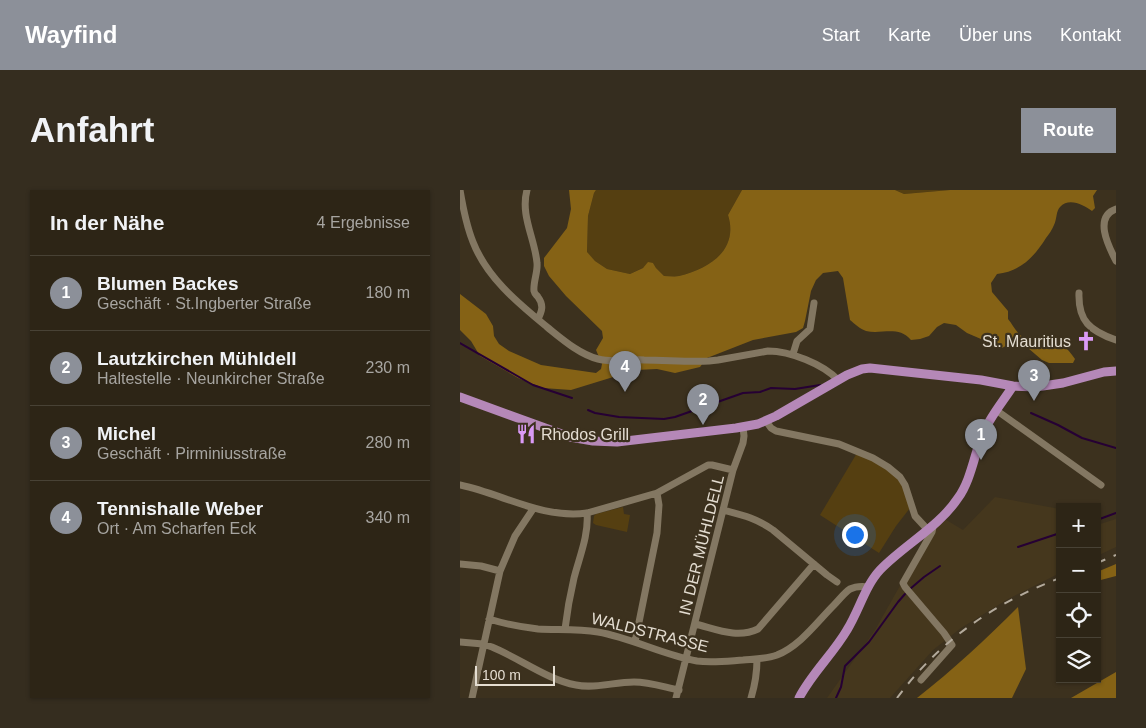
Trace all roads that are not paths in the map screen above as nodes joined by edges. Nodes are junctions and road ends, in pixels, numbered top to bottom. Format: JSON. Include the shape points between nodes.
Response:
{"nodes":[{"id":1,"x":460,"y":190,"type":"edge"},
{"id":2,"x":527,"y":190,"type":"edge"},
{"id":3,"x":1116,"y":209,"type":"edge"},
{"id":4,"x":1116,"y":261,"type":"edge"},
{"id":5,"x":1079,"y":292,"type":"dead end"},
{"id":6,"x":814,"y":302,"type":"dead end"},
{"id":7,"x":538,"y":319,"type":"junction"},
{"id":8,"x":1116,"y":340,"type":"edge"},
{"id":9,"x":793,"y":354,"type":"junction"},
{"id":10,"x":1116,"y":371,"type":"edge"},
{"id":11,"x":838,"y":380,"type":"junction"},
{"id":12,"x":1001,"y":384,"type":"junction"},
{"id":13,"x":1013,"y":386,"type":"junction"},
{"id":14,"x":460,"y":397,"type":"edge"},
{"id":15,"x":996,"y":410,"type":"junction"},
{"id":16,"x":766,"y":421,"type":"junction"},
{"id":17,"x":743,"y":427,"type":"junction"},
{"id":18,"x":734,"y":470,"type":"junction"},
{"id":19,"x":460,"y":485,"type":"edge"},
{"id":20,"x":1101,"y":485,"type":"dead end"},
{"id":21,"x":657,"y":493,"type":"junction"},
{"id":22,"x":533,"y":509,"type":"junction"},
{"id":23,"x":723,"y":510,"type":"junction"},
{"id":24,"x":587,"y":513,"type":"junction"},
{"id":25,"x":931,"y":527,"type":"junction"},
{"id":26,"x":460,"y":564,"type":"edge"},
{"id":27,"x":814,"y":564,"type":"junction"},
{"id":28,"x":500,"y":571,"type":"junction"},
{"id":29,"x":837,"y":582,"type":"dead end"},
{"id":30,"x":869,"y":587,"type":"junction"},
{"id":31,"x":489,"y":619,"type":"junction"},
{"id":32,"x":695,"y":624,"type":"junction"},
{"id":33,"x":565,"y":629,"type":"junction"},
{"id":34,"x":460,"y":642,"type":"edge"},
{"id":35,"x":635,"y":642,"type":"junction"},
{"id":36,"x":483,"y":644,"type":"junction"},
{"id":37,"x":686,"y":658,"type":"junction"},
{"id":38,"x":757,"y":658,"type":"junction"},
{"id":39,"x":921,"y":680,"type":"dead end"},
{"id":40,"x":679,"y":690,"type":"junction"},
{"id":41,"x":472,"y":698,"type":"edge"},
{"id":42,"x":676,"y":698,"type":"edge"},
{"id":43,"x":751,"y":698,"type":"edge"},
{"id":44,"x":799,"y":698,"type":"edge"}],
"edges":[{"from":1,"to":7,"type":"street","via":[[468,228],[480,256],[505,289]]},
{"from":2,"to":7,"type":"street","via":[[525,208],[537,263],[534,289],[542,303]]},
{"from":3,"to":4,"type":"street","via":[[1108,214],[1104,233]]},
{"from":5,"to":8,"type":"street","via":[[1079,308],[1084,320]]},
{"from":6,"to":9,"type":"street","via":[[810,328],[797,341]]},
{"from":7,"to":9,"type":"street","via":[[574,347],[601,360],[709,361],[768,350]]},
{"from":9,"to":11,"type":"street"},
{"from":10,"to":13,"type":"main road","via":[[1044,386]]},
{"from":11,"to":12,"type":"main road","via":[[870,368]]},
{"from":11,"to":16,"type":"main road"},
{"from":12,"to":13,"type":"main road"},
{"from":12,"to":15,"type":"main road"},
{"from":13,"to":15,"type":"main road"},
{"from":14,"to":17,"type":"main road","via":[[570,437],[594,442]]},
{"from":15,"to":20,"type":"street"},
{"from":15,"to":25,"type":"main road","via":[[981,437],[960,497]]},
{"from":16,"to":17,"type":"main road"},
{"from":16,"to":25,"type":"street","via":[[776,431],[839,444],[888,467],[905,485],[915,516]]},
{"from":17,"to":18,"type":"street","name":"IN DER MÜHLDELL","via":[[743,442]]},
{"from":18,"to":21,"type":"street","via":[[708,465]]},
{"from":18,"to":23,"type":"street","name":"IN DER MÜHLDELL"},
{"from":19,"to":22,"type":"street"},
{"from":21,"to":24,"type":"street"},
{"from":21,"to":35,"type":"street","via":[[657,533]]},
{"from":22,"to":24,"type":"street"},
{"from":22,"to":28,"type":"street","via":[[515,536]]},
{"from":23,"to":27,"type":"street","via":[[765,524]]},
{"from":23,"to":32,"type":"street","name":"IN DER MÜHLDELL"},
{"from":24,"to":33,"type":"street","via":[[588,522]]},
{"from":25,"to":30,"type":"main road","via":[[880,571]]},
{"from":25,"to":39,"type":"street","via":[[932,532],[903,583],[952,645]]},
{"from":26,"to":28,"type":"street"},
{"from":27,"to":29,"type":"street"},
{"from":27,"to":32,"type":"street","via":[[758,629],[736,634]]},
{"from":28,"to":31,"type":"street"},
{"from":30,"to":38,"type":"street","name":"WALDSTRASSE","via":[[850,589],[787,650]]},
{"from":30,"to":44,"type":"main road","via":[[838,644]]},
{"from":31,"to":33,"type":"street","name":"WALDSTRASSE","via":[[529,628]]},
{"from":31,"to":36,"type":"street"},
{"from":32,"to":37,"type":"street","name":"IN DER MÜHLDELL"},
{"from":33,"to":35,"type":"street","name":"WALDSTRASSE","via":[[586,630]]},
{"from":34,"to":36,"type":"street"},
{"from":35,"to":37,"type":"street","name":"WALDSTRASSE"},
{"from":36,"to":40,"type":"street","via":[[575,685],[596,687],[638,682]]},
{"from":36,"to":41,"type":"street"},
{"from":37,"to":38,"type":"street","name":"WALDSTRASSE","via":[[714,662]]},
{"from":37,"to":40,"type":"street","name":"IN DER MÜHLDELL"},
{"from":38,"to":43,"type":"street"},
{"from":40,"to":42,"type":"street","name":"IN DER MÜHLDELL"}]}
